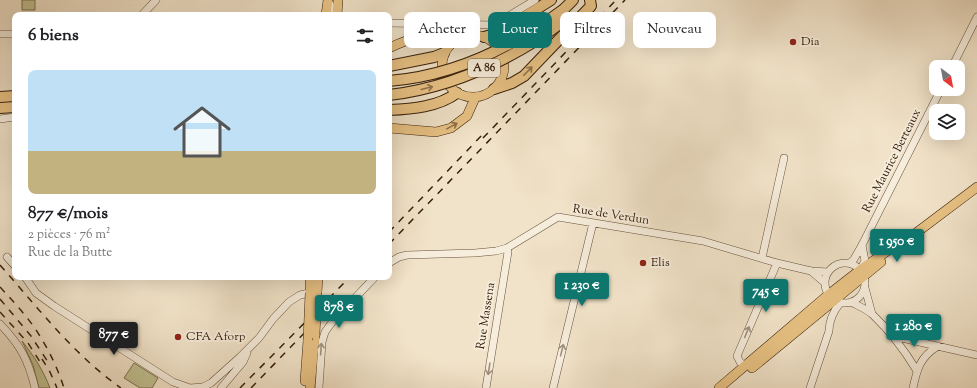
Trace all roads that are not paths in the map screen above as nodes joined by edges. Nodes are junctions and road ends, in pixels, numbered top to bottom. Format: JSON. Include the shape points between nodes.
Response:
{"nodes":[{"id":1,"x":156,"y":0,"type":"edge"},
{"id":2,"x":328,"y":0,"type":"edge"},
{"id":3,"x":338,"y":0,"type":"edge"},
{"id":4,"x":535,"y":0,"type":"edge"},
{"id":5,"x":551,"y":0,"type":"edge"},
{"id":6,"x":573,"y":0,"type":"edge"},
{"id":7,"x":590,"y":0,"type":"edge"},
{"id":8,"x":145,"y":12,"type":"edge"},
{"id":9,"x":326,"y":12,"type":"edge"},
{"id":10,"x":332,"y":12,"type":"edge"},
{"id":11,"x":337,"y":12,"type":"edge"},
{"id":12,"x":567,"y":12,"type":"edge"},
{"id":13,"x":569,"y":12,"type":"edge"},
{"id":14,"x":560,"y":16,"type":"edge"},
{"id":15,"x":977,"y":17,"type":"edge"},
{"id":16,"x":560,"y":19,"type":"edge"},
{"id":17,"x":392,"y":22,"type":"edge"},
{"id":18,"x":0,"y":34,"type":"edge"},
{"id":19,"x":12,"y":34,"type":"edge"},
{"id":20,"x":480,"y":36,"type":"edge"},
{"id":21,"x":484,"y":37,"type":"junction"},
{"id":22,"x":404,"y":41,"type":"edge"},
{"id":23,"x":392,"y":47,"type":"edge"},
{"id":24,"x":447,"y":48,"type":"edge"},
{"id":25,"x":444,"y":53,"type":"junction"},
{"id":26,"x":956,"y":60,"type":"edge"},
{"id":27,"x":392,"y":65,"type":"edge"},
{"id":28,"x":392,"y":81,"type":"edge"},
{"id":29,"x":494,"y":89,"type":"junction"},
{"id":30,"x":457,"y":93,"type":"junction"},
{"id":31,"x":392,"y":94,"type":"edge"},
{"id":32,"x":12,"y":96,"type":"edge"},
{"id":33,"x":937,"y":96,"type":"edge"},
{"id":34,"x":0,"y":97,"type":"edge"},
{"id":35,"x":475,"y":98,"type":"junction"},
{"id":36,"x":12,"y":107,"type":"edge"},
{"id":37,"x":0,"y":108,"type":"edge"},
{"id":38,"x":392,"y":110,"type":"edge"},
{"id":39,"x":12,"y":117,"type":"edge"},
{"id":40,"x":0,"y":119,"type":"edge"},
{"id":41,"x":392,"y":128,"type":"edge"},
{"id":42,"x":784,"y":158,"type":"dead end"},
{"id":43,"x":977,"y":187,"type":"edge"},
{"id":44,"x":593,"y":223,"type":"junction"},
{"id":45,"x":862,"y":245,"type":"junction"},
{"id":46,"x":507,"y":248,"type":"junction"},
{"id":47,"x":7,"y":257,"type":"dead end"},
{"id":48,"x":762,"y":258,"type":"junction"},
{"id":49,"x":392,"y":260,"type":"edge"},
{"id":50,"x":12,"y":263,"type":"edge"},
{"id":51,"x":777,"y":263,"type":"junction"},
{"id":52,"x":850,"y":263,"type":"junction"},
{"id":53,"x":811,"y":271,"type":"junction"},
{"id":54,"x":828,"y":272,"type":"junction"},
{"id":55,"x":862,"y":273,"type":"junction"},
{"id":56,"x":27,"y":280,"type":"edge"},
{"id":57,"x":311,"y":280,"type":"edge"},
{"id":58,"x":317,"y":280,"type":"edge"},
{"id":59,"x":372,"y":280,"type":"edge"},
{"id":60,"x":825,"y":283,"type":"junction"},
{"id":61,"x":865,"y":288,"type":"junction"},
{"id":62,"x":313,"y":293,"type":"junction"},
{"id":63,"x":834,"y":299,"type":"junction"},
{"id":64,"x":851,"y":302,"type":"junction"},
{"id":65,"x":822,"y":310,"type":"junction"},
{"id":66,"x":872,"y":314,"type":"junction"},
{"id":67,"x":829,"y":322,"type":"junction"},
{"id":68,"x":0,"y":324,"type":"edge"},
{"id":69,"x":893,"y":336,"type":"junction"},
{"id":70,"x":311,"y":337,"type":"junction"},
{"id":71,"x":252,"y":345,"type":"junction"},
{"id":72,"x":938,"y":346,"type":"junction"},
{"id":73,"x":977,"y":355,"type":"edge"},
{"id":74,"x":745,"y":366,"type":"junction"},
{"id":75,"x":917,"y":371,"type":"junction"},
{"id":76,"x":35,"y":388,"type":"edge"},
{"id":77,"x":221,"y":388,"type":"edge"},
{"id":78,"x":304,"y":388,"type":"edge"},
{"id":79,"x":310,"y":388,"type":"edge"},
{"id":80,"x":319,"y":388,"type":"edge"},
{"id":81,"x":486,"y":388,"type":"edge"},
{"id":82,"x":553,"y":388,"type":"edge"},
{"id":83,"x":719,"y":388,"type":"edge"},
{"id":84,"x":728,"y":388,"type":"edge"},
{"id":85,"x":810,"y":388,"type":"edge"},
{"id":86,"x":913,"y":388,"type":"edge"}],
"edges":[{"from":1,"to":8,"type":"street"},
{"from":2,"to":9,"type":"main road"},
{"from":2,"to":10,"type":"street"},
{"from":3,"to":11,"type":"main road"},
{"from":4,"to":17,"type":"street","via":[[493,25]]},
{"from":5,"to":21,"type":"highway","via":[[498,33]]},
{"from":6,"to":12,"type":"highway","number":"A 86"},
{"from":7,"to":13,"type":"highway","number":"A 86"},
{"from":29,"to":7,"type":"highway","one_way":true,"via":[[524,76],[591,6]]},
{"from":14,"to":28,"type":"highway","number":"A 86","bridge":true,"via":[[489,55],[466,64],[439,73]]},
{"from":15,"to":26,"type":"street"},
{"from":31,"to":16,"type":"highway","number":"A 86","one_way":true,"bridge":true,"via":[[471,74],[538,39]]},
{"from":18,"to":19,"type":"street"},
{"from":20,"to":21,"type":"main road"},
{"from":21,"to":29,"type":"main road","via":[[498,48],[504,65],[500,82]]},
{"from":22,"to":23,"type":"main road"},
{"from":24,"to":25,"type":"main road"},
{"from":25,"to":27,"type":"highway"},
{"from":25,"to":30,"type":"main road","via":[[444,80]]},
{"from":29,"to":35,"type":"main road"},
{"from":30,"to":35,"type":"main road"},
{"from":30,"to":38,"type":"highway","via":[[430,105]]},
{"from":32,"to":34,"type":"highway"},
{"from":33,"to":45,"type":"street","name":"Rue Maurice Berteaux"},
{"from":41,"to":35,"type":"main road","one_way":true,"via":[[436,132],[452,128],[467,116]]},
{"from":36,"to":37,"type":"highway"},
{"from":39,"to":40,"type":"street"},
{"from":42,"to":48,"type":"street"},
{"from":43,"to":55,"type":"main road","via":[[916,233],[899,242]]},
{"from":44,"to":46,"type":"street","name":"Rue de Verdun","via":[[558,217]]},
{"from":44,"to":48,"type":"street","name":"Rue de Verdun","via":[[703,241]]},
{"from":82,"to":44,"type":"street","one_way":true},
{"from":45,"to":52,"type":"street","name":"Rue Maurice Berteaux"},
{"from":45,"to":55,"type":"street","via":[[865,261]]},
{"from":46,"to":49,"type":"street","name":"Rue de Verdun","via":[[475,253],[407,256]]},
{"from":46,"to":81,"type":"street","name":"Rue Massena","one_way":true},
{"from":47,"to":50,"type":"street"},
{"from":48,"to":51,"type":"street","name":"Rue de Verdun"},
{"from":51,"to":53,"type":"street","name":"Rue de Verdun"},
{"from":74,"to":51,"type":"street","one_way":true,"via":[[737,356]]},
{"from":52,"to":54,"type":"street","via":[[838,264]]},
{"from":52,"to":55,"type":"street"},
{"from":53,"to":54,"type":"street","name":"Rue de Verdun"},
{"from":53,"to":60,"type":"street","name":"Rue de Verdun"},
{"from":54,"to":60,"type":"street"},
{"from":55,"to":61,"type":"street"},
{"from":55,"to":63,"type":"main road"},
{"from":56,"to":71,"type":"street","via":[[36,293],[64,313],[173,382],[190,388],[203,387],[211,383]]},
{"from":57,"to":62,"type":"main road"},
{"from":58,"to":62,"type":"main road"},
{"from":80,"to":59,"type":"street","one_way":true,"via":[[325,332]]},
{"from":60,"to":63,"type":"street","via":[[826,289]]},
{"from":61,"to":64,"type":"street","via":[[857,299]]},
{"from":61,"to":66,"type":"street"},
{"from":62,"to":70,"type":"main road","bridge":true},
{"from":62,"to":71,"type":"street","via":[[300,295],[289,302]]},
{"from":63,"to":64,"type":"street"},
{"from":63,"to":65,"type":"main road"},
{"from":63,"to":67,"type":"street","via":[[834,311]]},
{"from":63,"to":74,"type":"main road"},
{"from":64,"to":66,"type":"street"},
{"from":65,"to":67,"type":"street"},
{"from":65,"to":84,"type":"main road"},
{"from":66,"to":69,"type":"street"},
{"from":67,"to":85,"type":"street"},
{"from":68,"to":76,"type":"street","via":[[21,350]]},
{"from":69,"to":72,"type":"street"},
{"from":69,"to":75,"type":"street"},
{"from":70,"to":78,"type":"main road"},
{"from":70,"to":79,"type":"main road"},
{"from":71,"to":77,"type":"street","via":[[243,362]]},
{"from":72,"to":73,"type":"street"},
{"from":72,"to":75,"type":"street","via":[[924,357]]},
{"from":74,"to":83,"type":"main road"},
{"from":75,"to":86,"type":"street"}]}
